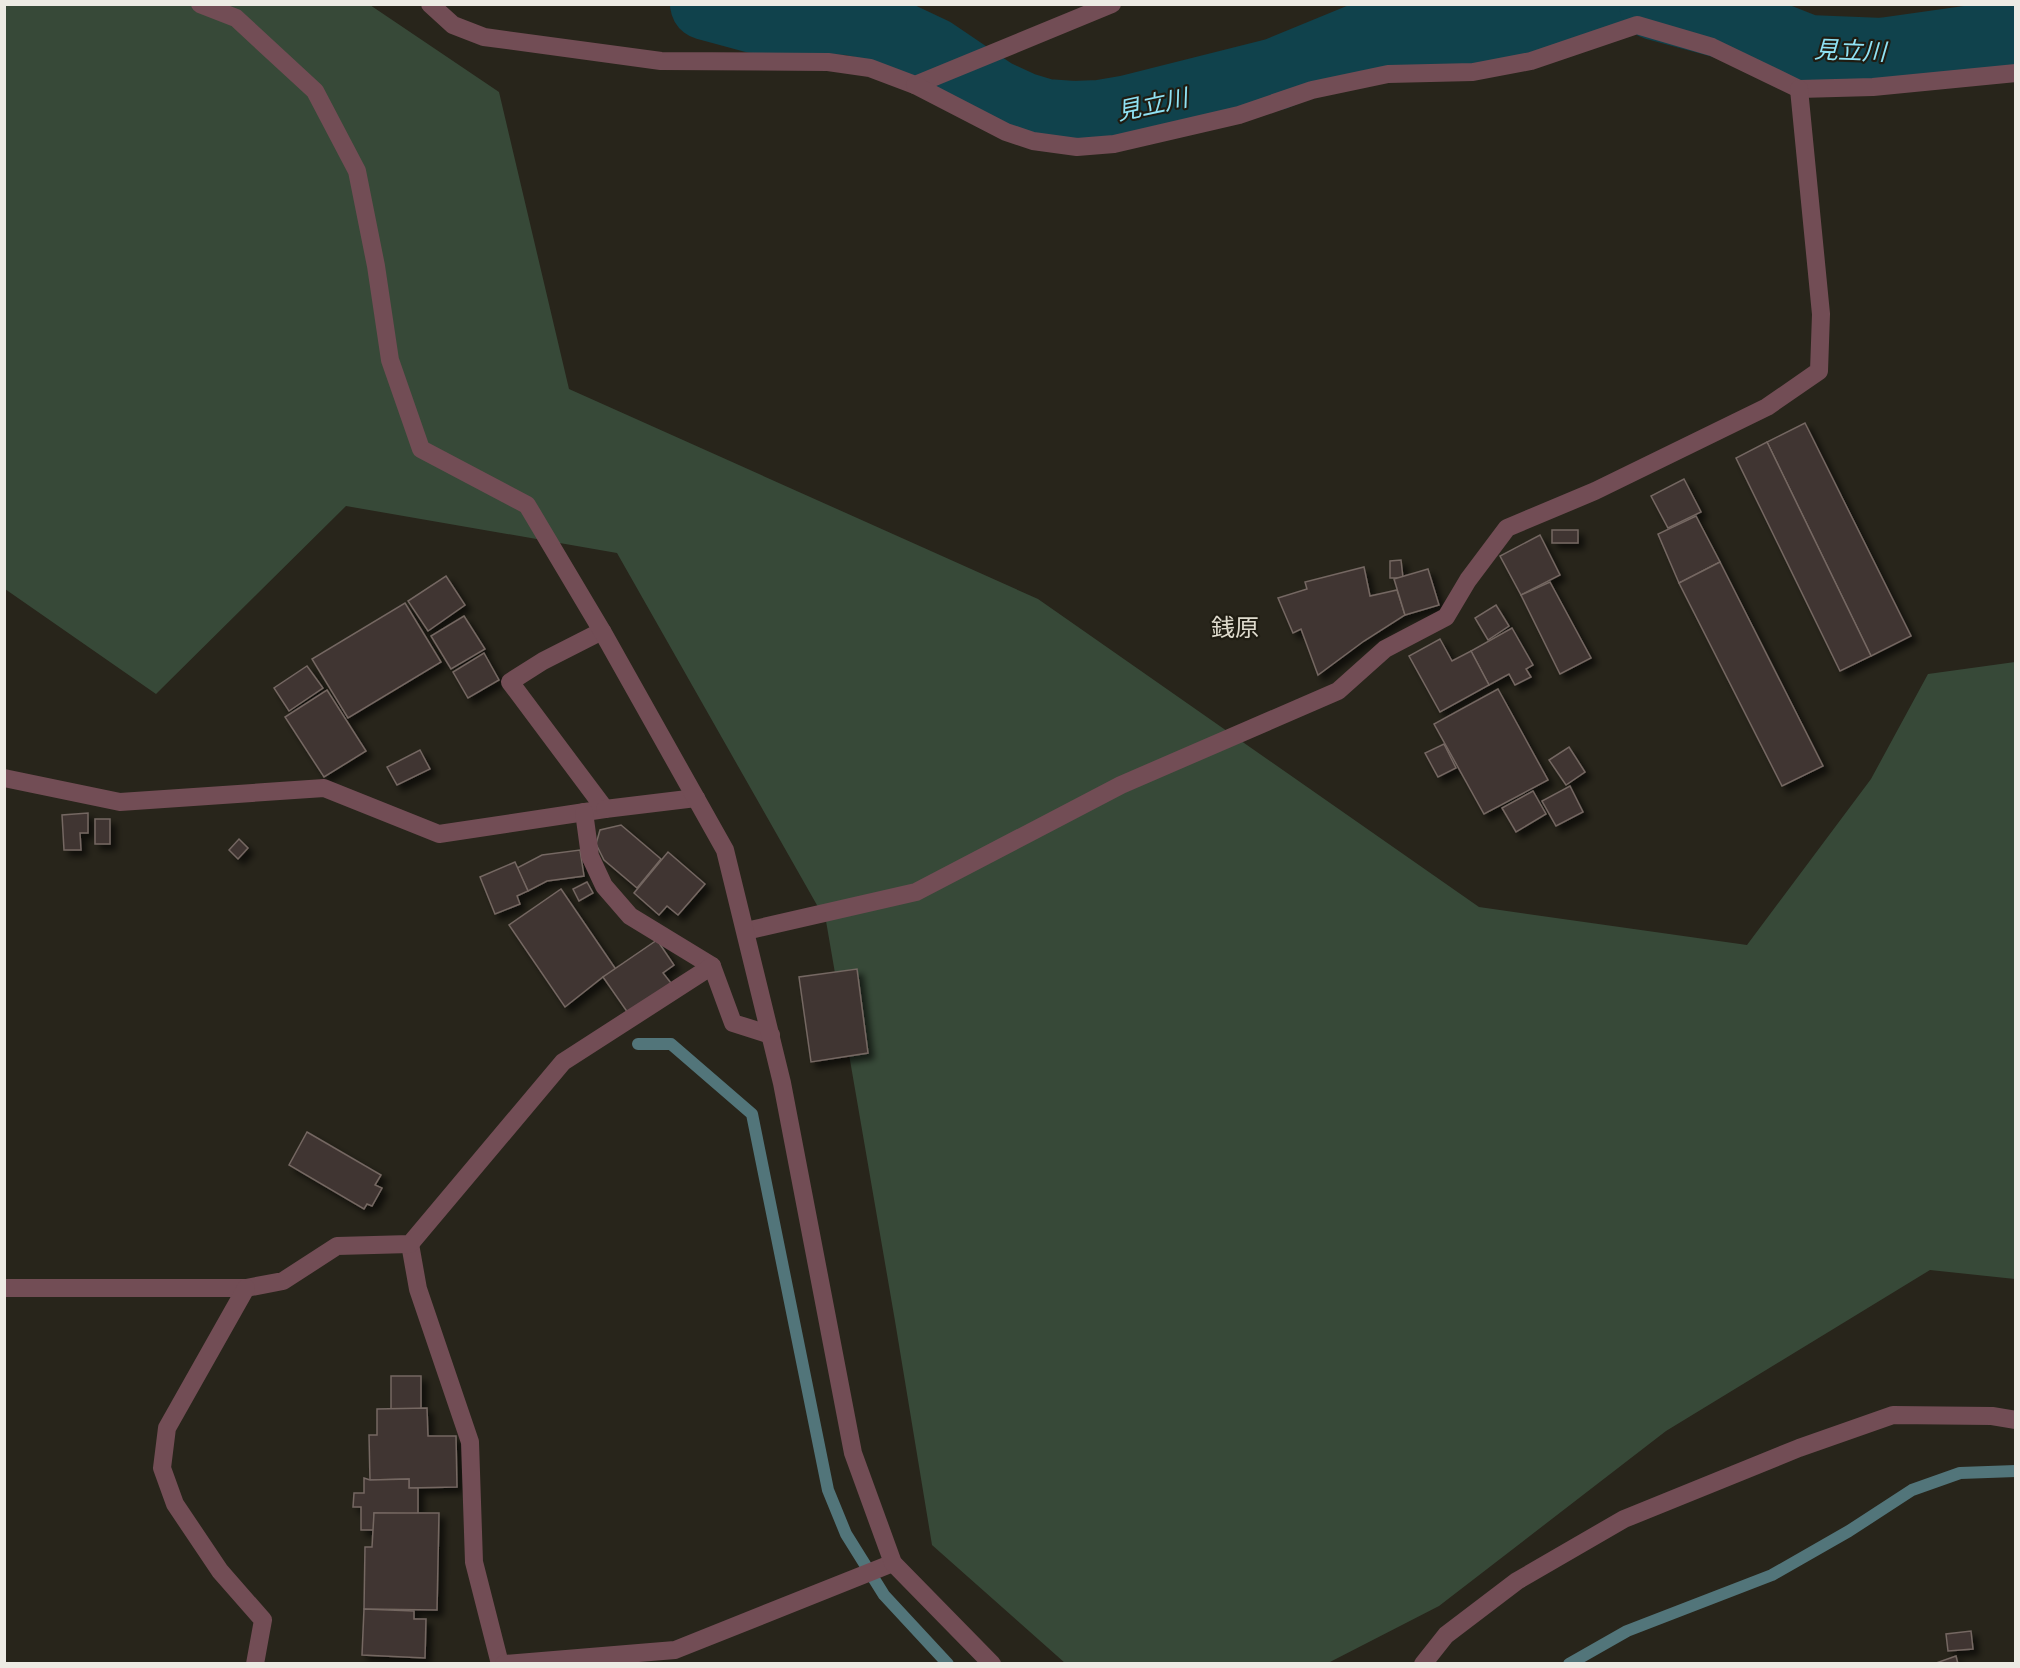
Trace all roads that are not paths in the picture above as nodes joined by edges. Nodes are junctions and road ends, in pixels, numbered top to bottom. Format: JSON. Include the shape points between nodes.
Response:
{"nodes":[{"id":1,"x":200,"y":4,"type":"edge"},
{"id":2,"x":430,"y":4,"type":"edge"},
{"id":3,"x":1112,"y":4,"type":"edge"},
{"id":4,"x":2016,"y":73,"type":"edge"},
{"id":5,"x":915,"y":85,"type":"junction"},
{"id":6,"x":1799,"y":89,"type":"junction"},
{"id":7,"x":602,"y":632,"type":"junction"},
{"id":8,"x":4,"y":778,"type":"edge"},
{"id":9,"x":696,"y":798,"type":"junction"},
{"id":10,"x":605,"y":809,"type":"junction"},
{"id":11,"x":584,"y":812,"type":"junction"},
{"id":12,"x":746,"y":931,"type":"junction"},
{"id":13,"x":712,"y":966,"type":"junction"},
{"id":14,"x":771,"y":1035,"type":"junction"},
{"id":15,"x":410,"y":1244,"type":"junction"},
{"id":16,"x":4,"y":1288,"type":"edge"},
{"id":17,"x":246,"y":1288,"type":"junction"},
{"id":18,"x":2016,"y":1420,"type":"edge"},
{"id":19,"x":893,"y":1563,"type":"junction"},
{"id":20,"x":255,"y":1664,"type":"edge"},
{"id":21,"x":502,"y":1664,"type":"edge"},
{"id":22,"x":992,"y":1664,"type":"edge"},
{"id":23,"x":1423,"y":1664,"type":"edge"}],
"edges":[{"from":1,"to":7,"type":"street","via":[[236,18],[315,91],[357,171],[390,360],[421,449],[527,505]]},
{"from":2,"to":5,"type":"street","via":[[453,25],[484,37],[661,61],[828,62],[870,68]]},
{"from":3,"to":5,"type":"street"},
{"from":4,"to":6,"type":"street","via":[[1873,87]]},
{"from":5,"to":6,"type":"street","via":[[1006,132],[1033,141],[1077,147],[1114,144],[1239,115],[1312,90],[1388,74],[1473,72],[1531,61],[1637,25],[1712,47]]},
{"from":6,"to":12,"type":"street","via":[[1821,314],[1819,371],[1767,407],[1595,491],[1507,528],[1446,617],[1385,649],[1338,691],[1121,784],[916,892]]},
{"from":7,"to":9,"type":"street"},
{"from":7,"to":10,"type":"street","via":[[510,682]]},
{"from":8,"to":11,"type":"street","via":[[120,802],[324,788],[439,834]]},
{"from":9,"to":10,"type":"street"},
{"from":9,"to":12,"type":"street","via":[[725,850]]},
{"from":10,"to":11,"type":"street"},
{"from":11,"to":13,"type":"street","via":[[590,856],[610,893],[630,916]]},
{"from":12,"to":14,"type":"street"},
{"from":13,"to":14,"type":"street","via":[[733,1023]]},
{"from":13,"to":15,"type":"street","via":[[563,1062]]},
{"from":14,"to":19,"type":"street","via":[[853,1453]]},
{"from":15,"to":17,"type":"street","via":[[337,1246],[283,1281]]},
{"from":15,"to":21,"type":"street","via":[[418,1289],[470,1442],[474,1562]]},
{"from":16,"to":17,"type":"street"},
{"from":17,"to":20,"type":"street","via":[[167,1428],[162,1468],[175,1504],[220,1571],[263,1620]]},
{"from":18,"to":23,"type":"street","via":[[1992,1416],[1893,1415],[1799,1448],[1623,1520],[1517,1581],[1446,1635]]},
{"from":19,"to":21,"type":"street","via":[[675,1650]]},
{"from":19,"to":22,"type":"street"}]}
